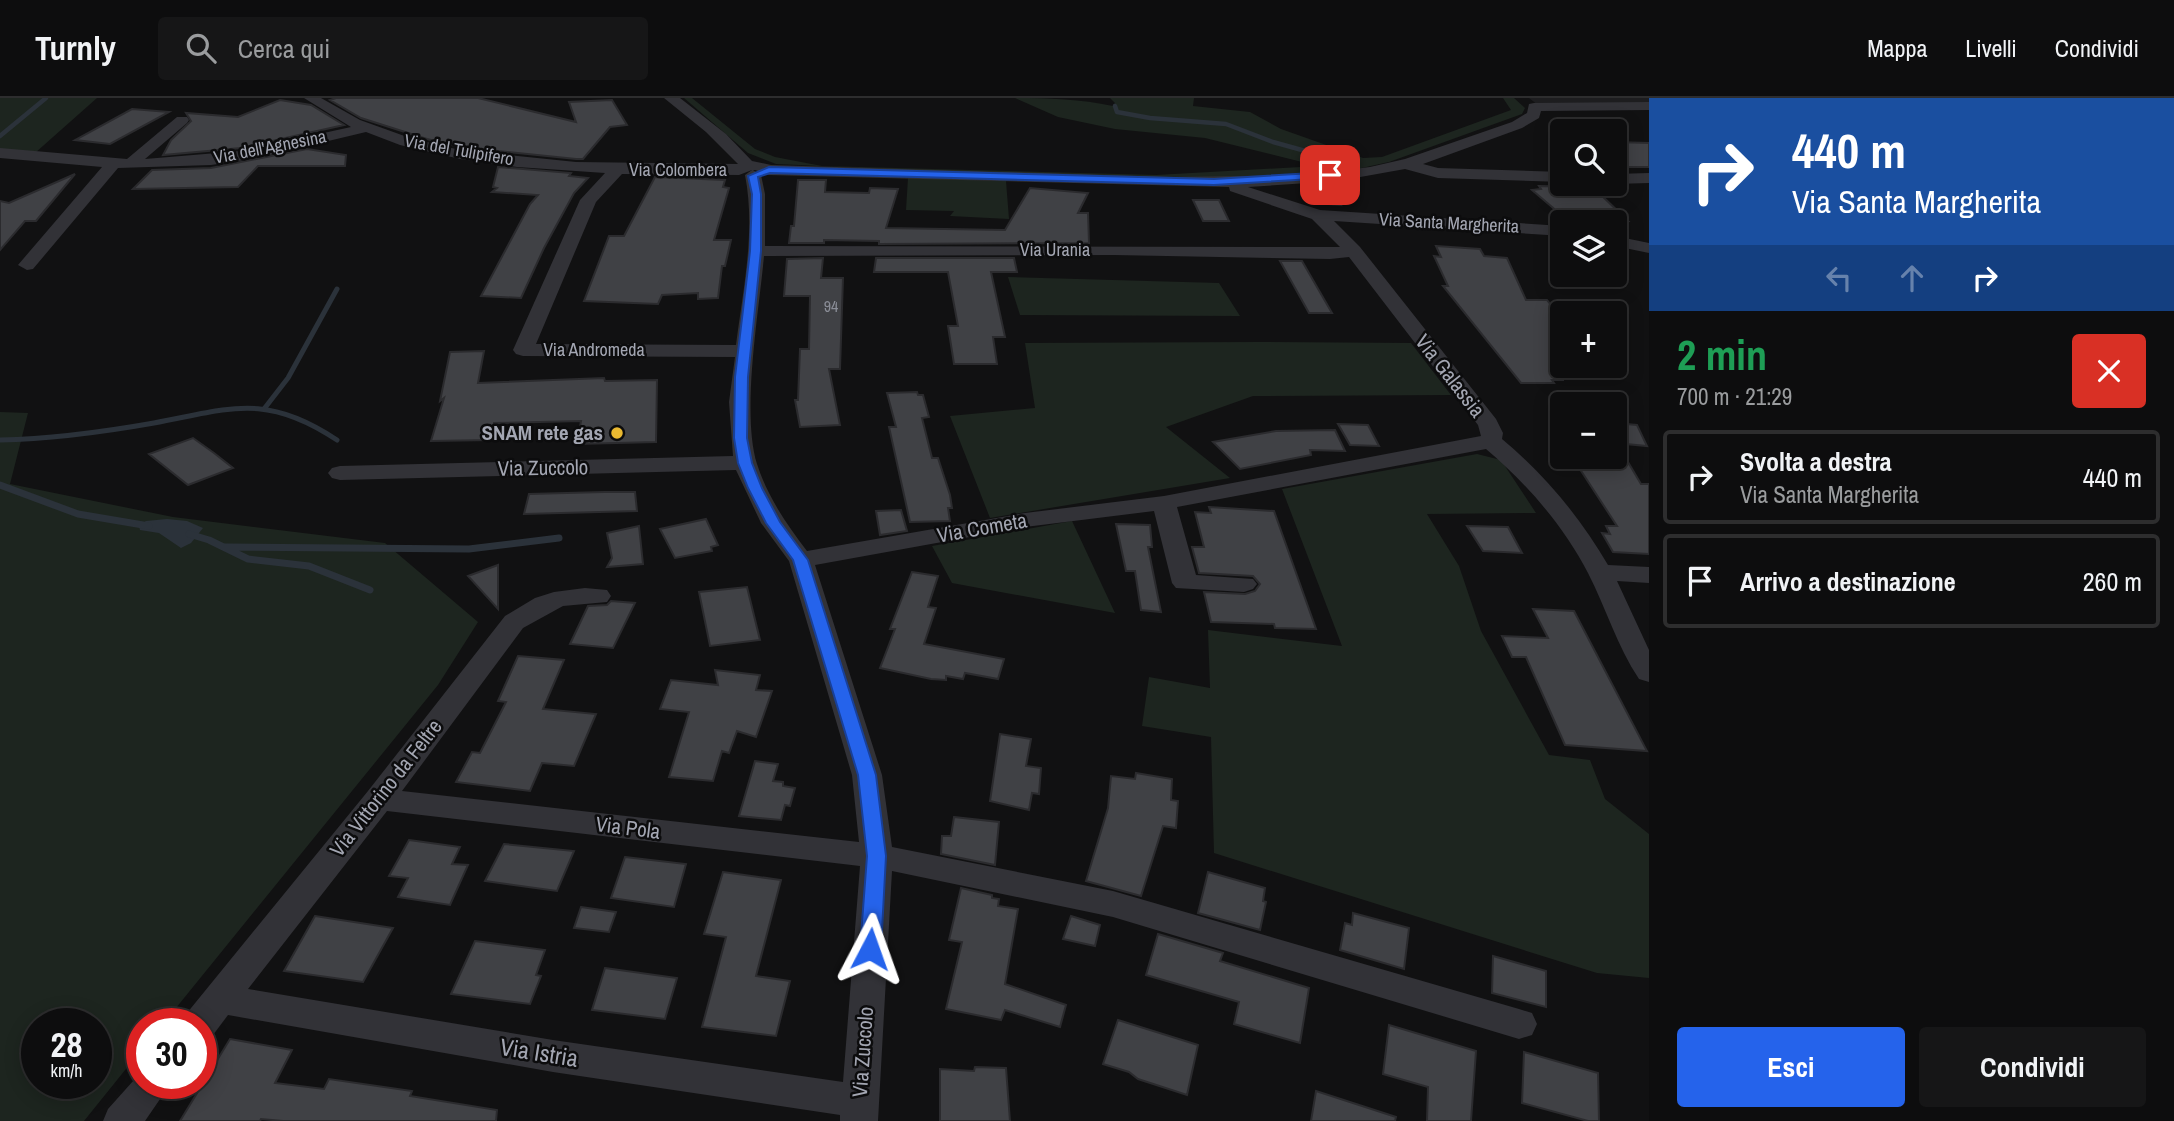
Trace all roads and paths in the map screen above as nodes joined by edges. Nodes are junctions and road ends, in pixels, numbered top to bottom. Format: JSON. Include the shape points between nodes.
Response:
{"nodes":[{"id":1,"x":311,"y":98,"type":"edge"},
{"id":2,"x":671,"y":98,"type":"edge"},
{"id":3,"x":1528,"y":103,"type":"edge"},
{"id":4,"x":1649,"y":106,"type":"edge"},
{"id":5,"x":183,"y":120,"type":"dead end"},
{"id":6,"x":366,"y":128,"type":"junction"},
{"id":7,"x":0,"y":153,"type":"edge"},
{"id":8,"x":121,"y":164,"type":"junction"},
{"id":9,"x":1404,"y":164,"type":"junction"},
{"id":10,"x":617,"y":170,"type":"junction"},
{"id":11,"x":752,"y":170,"type":"junction"},
{"id":12,"x":1550,"y":177,"type":"edge"},
{"id":13,"x":1649,"y":178,"type":"edge"},
{"id":14,"x":1627,"y":179,"type":"edge"},
{"id":15,"x":1214,"y":182,"type":"junction"},
{"id":16,"x":1627,"y":185,"type":"edge"},
{"id":17,"x":1649,"y":191,"type":"edge"},
{"id":18,"x":1318,"y":215,"type":"junction"},
{"id":19,"x":1550,"y":229,"type":"edge"},
{"id":20,"x":1627,"y":243,"type":"edge"},
{"id":21,"x":1649,"y":248,"type":"edge"},
{"id":22,"x":756,"y":251,"type":"junction"},
{"id":23,"x":1354,"y":251,"type":"junction"},
{"id":24,"x":27,"y":265,"type":"dead end"},
{"id":25,"x":744,"y":351,"type":"junction"},
{"id":26,"x":1491,"y":441,"type":"junction"},
{"id":27,"x":745,"y":463,"type":"junction"},
{"id":28,"x":340,"y":473,"type":"dead end"},
{"id":29,"x":1164,"y":503,"type":"junction"},
{"id":30,"x":801,"y":560,"type":"junction"},
{"id":31,"x":1600,"y":572,"type":"junction"},
{"id":32,"x":1649,"y":575,"type":"edge"},
{"id":33,"x":1244,"y":584,"type":"dead end"},
{"id":34,"x":598,"y":596,"type":"dead end"},
{"id":35,"x":1649,"y":673,"type":"edge"},
{"id":36,"x":379,"y":799,"type":"junction"},
{"id":37,"x":877,"y":856,"type":"junction"},
{"id":38,"x":212,"y":1008,"type":"edge"},
{"id":39,"x":217,"y":1013,"type":"edge"},
{"id":40,"x":1520,"y":1024,"type":"dead end"},
{"id":41,"x":139,"y":1099,"type":"edge"},
{"id":42,"x":859,"y":1111,"type":"edge"},
{"id":43,"x":122,"y":1121,"type":"edge"}],
"edges":[{"from":1,"to":6,"type":"street","name":"Via del Tulipifero"},
{"from":2,"to":11,"type":"street","via":[[705,123]]},
{"from":3,"to":4,"type":"street"},
{"from":3,"to":9,"type":"street","name":"Via Santa Margherita","via":[[1534,115],[1517,125]]},
{"from":5,"to":8,"type":"street"},
{"from":6,"to":8,"type":"street","name":"Via dell'Agnesina","via":[[239,156]]},
{"from":6,"to":10,"type":"street","name":"Via del Tulipifero","via":[[454,153]]},
{"from":7,"to":8,"type":"street","name":"Via dell'Agnesina"},
{"from":8,"to":24,"type":"street"},
{"from":9,"to":12,"type":"street","via":[[1438,173]]},
{"from":9,"to":15,"type":"street","name":"Via Santa Margherita","via":[[1357,173]]},
{"from":10,"to":11,"type":"street","name":"Via Colombera"},
{"from":10,"to":25,"type":"street","name":"Via Andromeda","via":[[588,200],[523,349]]},
{"from":11,"to":15,"type":"street","name":"Via Santa Margherita"},
{"from":11,"to":22,"type":"street","name":"Via Zuccolo","via":[[757,194]]},
{"from":13,"to":14,"type":"street"},
{"from":15,"to":18,"type":"street","name":"Via Santa Margherita"},
{"from":16,"to":17,"type":"street"},
{"from":18,"to":19,"type":"street","name":"Via Santa Margherita"},
{"from":18,"to":23,"type":"street","name":"Via Galassia"},
{"from":20,"to":21,"type":"street"},
{"from":22,"to":23,"type":"street","name":"Via Urania"},
{"from":22,"to":25,"type":"street","name":"Via Zuccolo"},
{"from":23,"to":26,"type":"street","name":"Via Galassia","via":[[1488,424]]},
{"from":25,"to":27,"type":"street","name":"Via Zuccolo","via":[[740,402]]},
{"from":26,"to":29,"type":"street","name":"Via Cometa"},
{"from":26,"to":31,"type":"street","name":"Via Galassia","via":[[1555,507]]},
{"from":27,"to":28,"type":"street","name":"Via Zuccolo"},
{"from":27,"to":30,"type":"street","name":"Via Zuccolo","via":[[773,523]]},
{"from":29,"to":30,"type":"street","name":"Via Cometa","via":[[1025,520]]},
{"from":29,"to":33,"type":"street","via":[[1185,583]]},
{"from":30,"to":37,"type":"street","name":"Via Zuccolo","via":[[867,775]]},
{"from":31,"to":32,"type":"street"},
{"from":31,"to":35,"type":"street","name":"Via Galassia"},
{"from":34,"to":36,"type":"street","name":"Via Vittorino da Feltre","via":[[568,594],[537,606],[514,622]]},
{"from":36,"to":37,"type":"street","name":"Via Pola"},
{"from":36,"to":38,"type":"street","name":"Via Vittorino da Feltre"},
{"from":37,"to":40,"type":"street","name":"Via Pola","via":[[1113,904]]},
{"from":37,"to":42,"type":"street","name":"Via Zuccolo"},
{"from":39,"to":42,"type":"street","name":"Via Istria","via":[[553,1056]]},
{"from":41,"to":43,"type":"street"}]}
